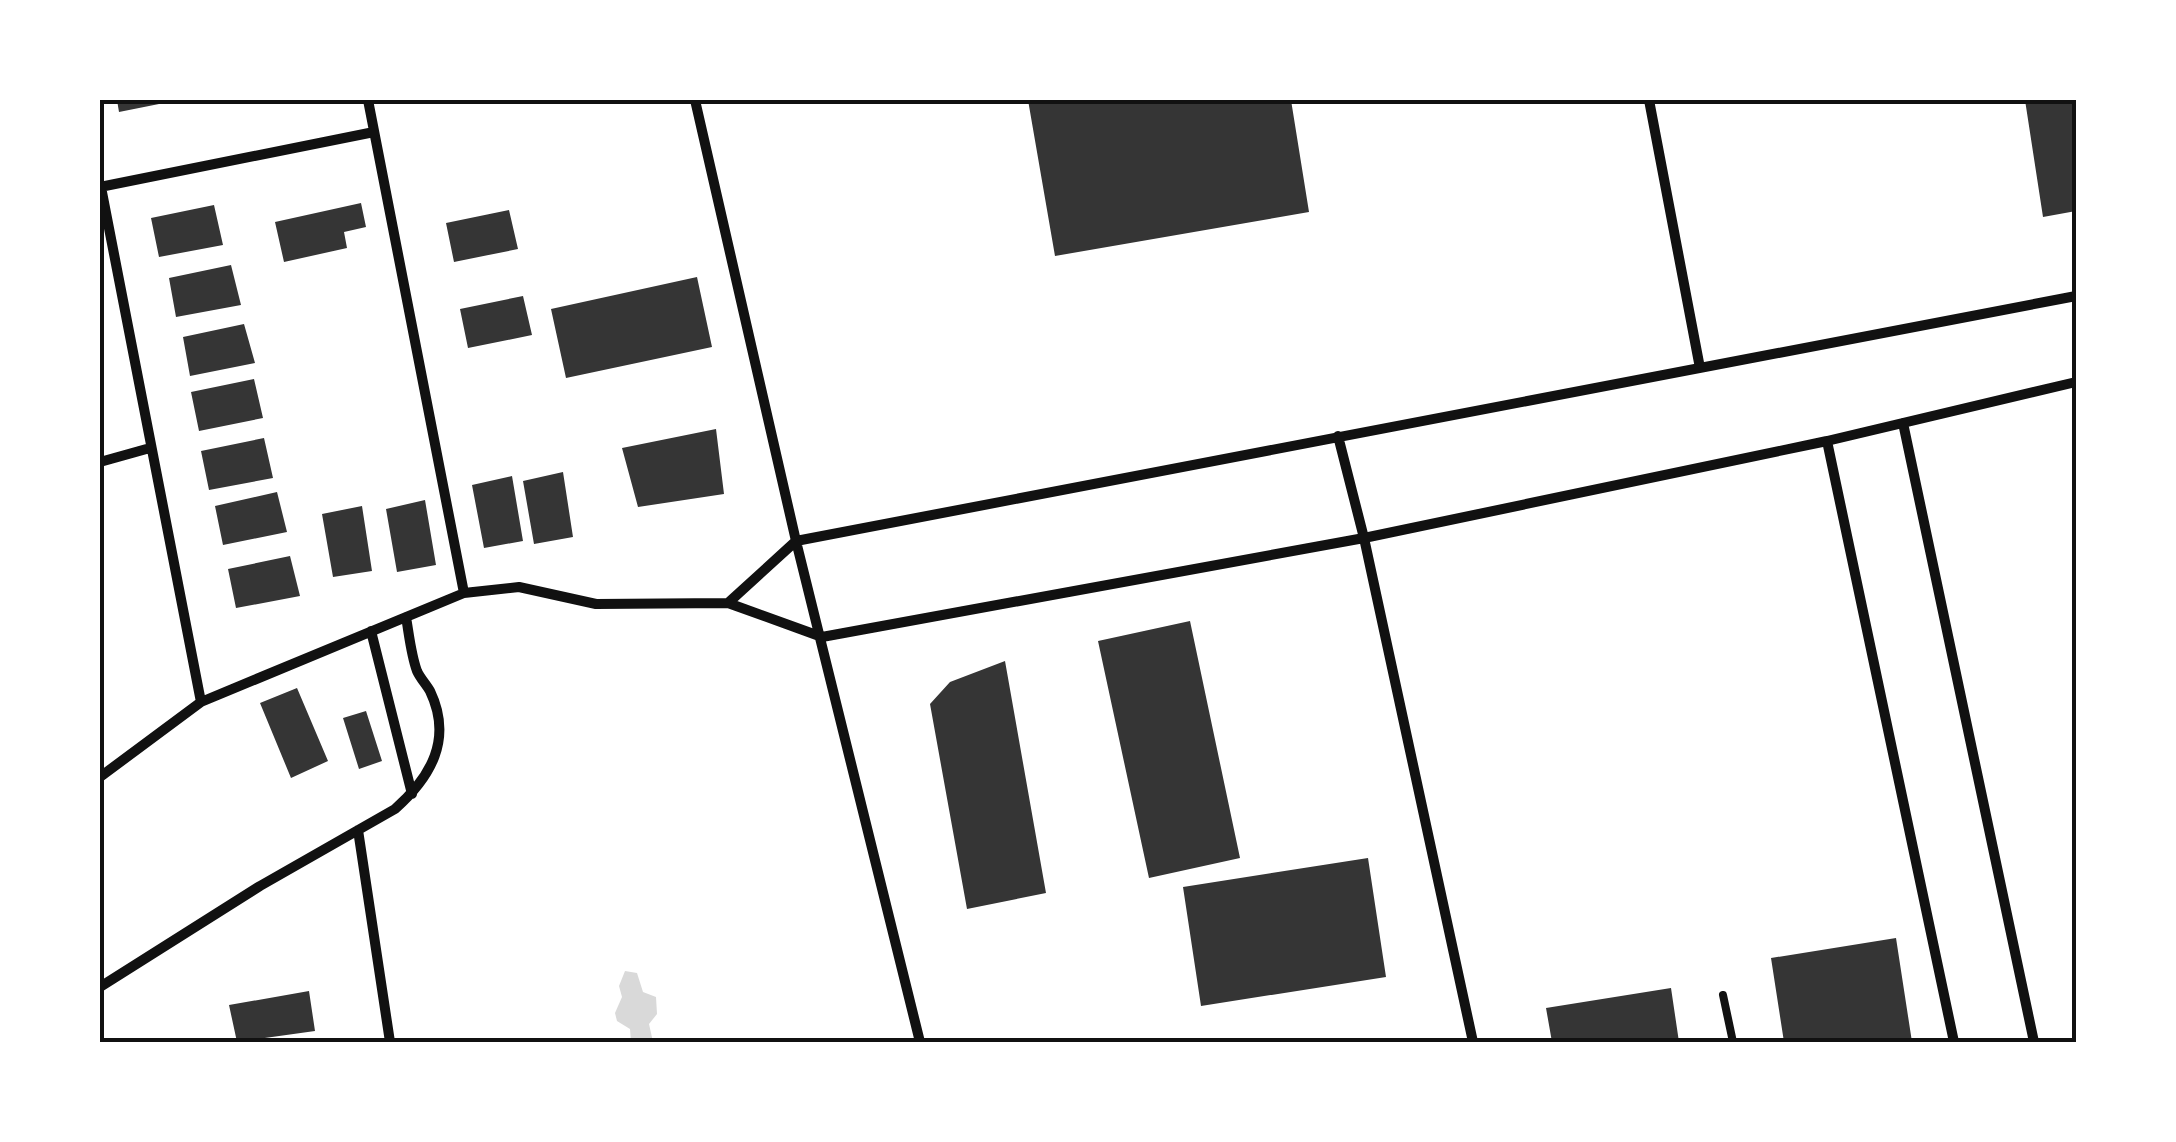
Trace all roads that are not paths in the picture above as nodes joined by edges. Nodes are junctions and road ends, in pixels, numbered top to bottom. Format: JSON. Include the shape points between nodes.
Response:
{"nodes":[{"id":1,"x":368,"y":100,"type":"edge"},
{"id":2,"x":695,"y":100,"type":"edge"},
{"id":3,"x":1649,"y":100,"type":"edge"},
{"id":4,"x":374,"y":132,"type":"junction"},
{"id":5,"x":101,"y":187,"type":"edge"},
{"id":6,"x":2076,"y":296,"type":"edge"},
{"id":7,"x":1700,"y":368,"type":"junction"},
{"id":8,"x":2076,"y":382,"type":"edge"},
{"id":9,"x":1903,"y":423,"type":"junction"},
{"id":10,"x":1338,"y":436,"type":"junction"},
{"id":11,"x":1827,"y":441,"type":"junction"},
{"id":12,"x":150,"y":448,"type":"junction"},
{"id":13,"x":100,"y":462,"type":"edge"},
{"id":14,"x":1364,"y":538,"type":"junction"},
{"id":15,"x":796,"y":541,"type":"junction"},
{"id":16,"x":464,"y":593,"type":"junction"},
{"id":17,"x":728,"y":603,"type":"junction"},
{"id":18,"x":406,"y":617,"type":"junction"},
{"id":19,"x":371,"y":631,"type":"junction"},
{"id":20,"x":822,"y":637,"type":"junction"},
{"id":21,"x":201,"y":702,"type":"junction"},
{"id":22,"x":100,"y":776,"type":"edge"},
{"id":23,"x":412,"y":794,"type":"junction"},
{"id":24,"x":358,"y":830,"type":"junction"},
{"id":25,"x":100,"y":986,"type":"edge"},
{"id":26,"x":1722,"y":995,"type":"dead end"},
{"id":27,"x":390,"y":1042,"type":"edge"},
{"id":28,"x":920,"y":1042,"type":"edge"},
{"id":29,"x":1473,"y":1042,"type":"edge"},
{"id":30,"x":1733,"y":1042,"type":"edge"},
{"id":31,"x":1954,"y":1042,"type":"edge"},
{"id":32,"x":2034,"y":1042,"type":"edge"}],
"edges":[{"from":1,"to":4,"type":"street"},
{"from":2,"to":15,"type":"street"},
{"from":3,"to":7,"type":"street"},
{"from":4,"to":5,"type":"street"},
{"from":4,"to":16,"type":"street"},
{"from":5,"to":12,"type":"street"},
{"from":6,"to":7,"type":"street"},
{"from":7,"to":10,"type":"street"},
{"from":8,"to":9,"type":"street"},
{"from":9,"to":11,"type":"street"},
{"from":9,"to":32,"type":"street"},
{"from":10,"to":14,"type":"street"},
{"from":10,"to":15,"type":"street"},
{"from":11,"to":14,"type":"street"},
{"from":11,"to":31,"type":"street"},
{"from":12,"to":13,"type":"street"},
{"from":12,"to":21,"type":"street"},
{"from":14,"to":20,"type":"street"},
{"from":14,"to":29,"type":"street"},
{"from":15,"to":17,"type":"street"},
{"from":15,"to":20,"type":"street"},
{"from":16,"to":17,"type":"street","via":[[519,587],[596,604]]},
{"from":16,"to":18,"type":"street"},
{"from":17,"to":20,"type":"street"},
{"from":18,"to":19,"type":"street"},
{"from":18,"to":23,"type":"street","via":[[439,732],[432,768]]},
{"from":19,"to":21,"type":"street"},
{"from":19,"to":23,"type":"street"},
{"from":20,"to":28,"type":"street"},
{"from":21,"to":22,"type":"street"},
{"from":23,"to":24,"type":"street"},
{"from":24,"to":25,"type":"street"},
{"from":24,"to":27,"type":"street"},
{"from":26,"to":30,"type":"lane"}]}
